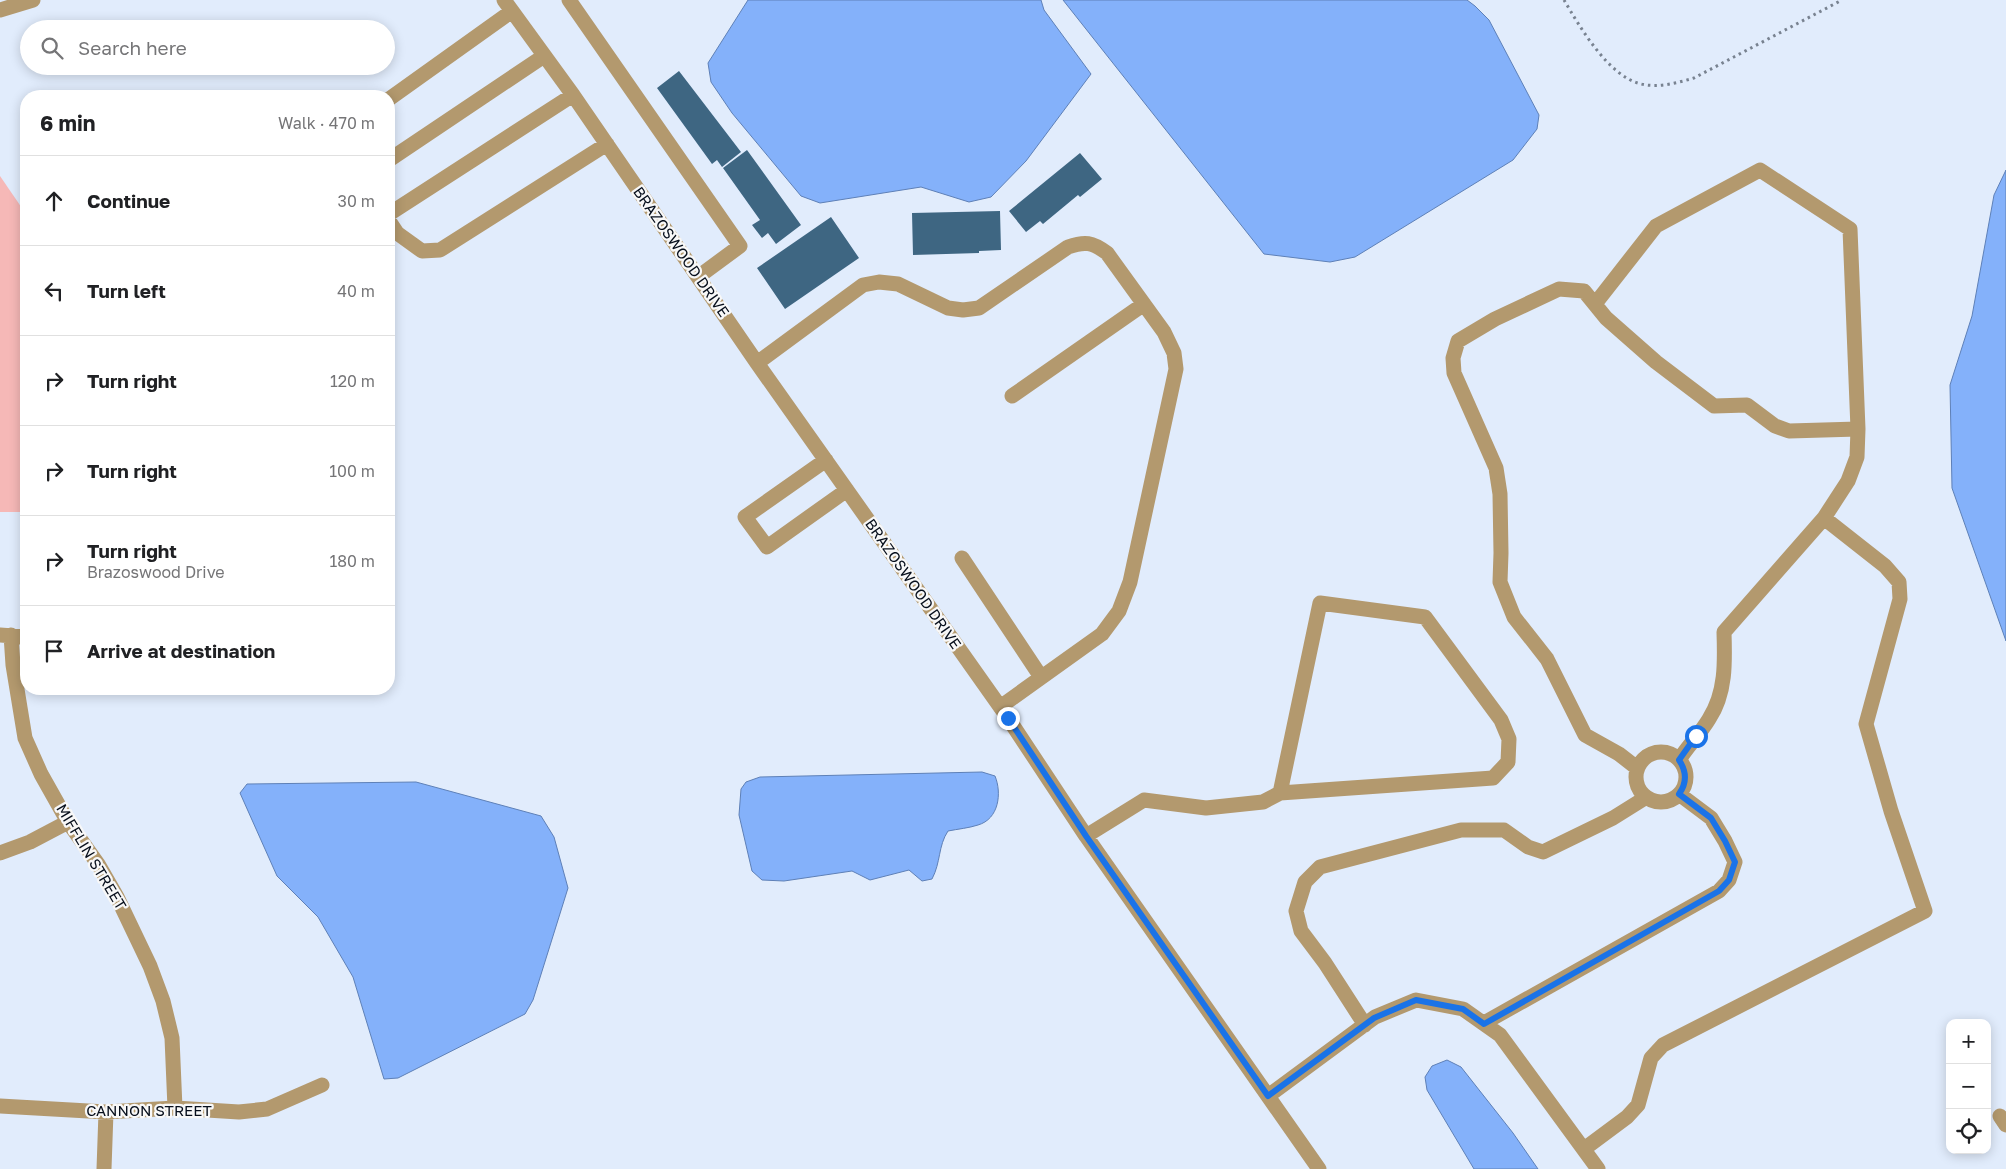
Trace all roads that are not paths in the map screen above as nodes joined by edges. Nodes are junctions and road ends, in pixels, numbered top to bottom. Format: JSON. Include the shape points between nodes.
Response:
{"nodes":[{"id":1,"x":33,"y":0,"type":"edge"},
{"id":2,"x":569,"y":0,"type":"edge"},
{"id":3,"x":508,"y":5,"type":"edge"},
{"id":4,"x":0,"y":10,"type":"edge"},
{"id":5,"x":544,"y":56,"type":"junction"},
{"id":6,"x":395,"y":94,"type":"edge"},
{"id":7,"x":573,"y":95,"type":"junction"},
{"id":8,"x":606,"y":144,"type":"junction"},
{"id":9,"x":395,"y":156,"type":"edge"},
{"id":10,"x":395,"y":210,"type":"edge"},
{"id":11,"x":395,"y":230,"type":"edge"},
{"id":12,"x":698,"y":277,"type":"junction"},
{"id":13,"x":1144,"y":304,"type":"junction"},
{"id":14,"x":1595,"y":304,"type":"junction"},
{"id":15,"x":757,"y":363,"type":"junction"},
{"id":16,"x":1012,"y":396,"type":"dead end"},
{"id":17,"x":1858,"y":428,"type":"junction"},
{"id":18,"x":826,"y":460,"type":"junction"},
{"id":19,"x":847,"y":490,"type":"junction"},
{"id":20,"x":1824,"y":518,"type":"junction"},
{"id":21,"x":962,"y":558,"type":"dead end"},
{"id":22,"x":5,"y":635,"type":"edge"},
{"id":23,"x":20,"y":636,"type":"edge"},
{"id":24,"x":1041,"y":677,"type":"junction"},
{"id":25,"x":1000,"y":707,"type":"junction"},
{"id":26,"x":1679,"y":760,"type":"junction"},
{"id":27,"x":1637,"y":768,"type":"junction"},
{"id":28,"x":1280,"y":793,"type":"junction"},
{"id":29,"x":1679,"y":794,"type":"junction"},
{"id":30,"x":1645,"y":798,"type":"junction"},
{"id":31,"x":68,"y":822,"type":"junction"},
{"id":32,"x":1086,"y":836,"type":"junction"},
{"id":33,"x":0,"y":853,"type":"edge"},
{"id":34,"x":1365,"y":1024,"type":"junction"},
{"id":35,"x":1484,"y":1024,"type":"junction"},
{"id":36,"x":322,"y":1085,"type":"dead end"},
{"id":37,"x":1268,"y":1096,"type":"junction"},
{"id":38,"x":0,"y":1106,"type":"edge"},
{"id":39,"x":175,"y":1108,"type":"junction"},
{"id":40,"x":106,"y":1112,"type":"junction"},
{"id":41,"x":1584,"y":1149,"type":"junction"},
{"id":42,"x":104,"y":1169,"type":"edge"},
{"id":43,"x":1319,"y":1169,"type":"edge"},
{"id":44,"x":1598,"y":1169,"type":"edge"}],
"edges":[{"from":1,"to":4,"type":"street"},
{"from":2,"to":12,"type":"street","via":[[740,246]]},
{"from":3,"to":5,"type":"street","name":"BRAZOSWOOD DRIVE"},
{"from":3,"to":6,"type":"street"},
{"from":5,"to":7,"type":"street","name":"BRAZOSWOOD DRIVE"},
{"from":5,"to":9,"type":"street"},
{"from":7,"to":8,"type":"street","name":"BRAZOSWOOD DRIVE"},
{"from":7,"to":10,"type":"street"},
{"from":8,"to":11,"type":"street","via":[[440,250],[422,251]]},
{"from":8,"to":12,"type":"street","name":"BRAZOSWOOD DRIVE"},
{"from":12,"to":15,"type":"street","name":"BRAZOSWOOD DRIVE"},
{"from":13,"to":15,"type":"street","via":[[1107,253],[1096,245],[1082,242],[1068,247],[978,308],[948,308],[898,284],[879,282],[863,285]]},
{"from":13,"to":16,"type":"street"},
{"from":13,"to":24,"type":"street","via":[[1164,332],[1174,353],[1176,369],[1130,582],[1119,611],[1102,634]]},
{"from":14,"to":17,"type":"street","via":[[1606,318],[1656,362],[1714,406],[1747,405],[1775,426],[1789,431]]},
{"from":14,"to":17,"type":"street","via":[[1656,226],[1760,170],[1850,229]]},
{"from":14,"to":27,"type":"street","via":[[1584,291],[1559,289],[1458,341],[1453,358],[1454,373],[1496,468],[1500,494],[1500,582],[1514,617],[1547,659],[1585,735]]},
{"from":15,"to":18,"type":"street","name":"BRAZOSWOOD DRIVE"},
{"from":17,"to":20,"type":"street","via":[[1857,457],[1848,481]]},
{"from":18,"to":19,"type":"street","name":"BRAZOSWOOD DRIVE"},
{"from":18,"to":19,"type":"street","via":[[745,518],[767,547]]},
{"from":19,"to":25,"type":"street","name":"BRAZOSWOOD DRIVE"},
{"from":20,"to":26,"type":"street","via":[[1724,632],[1722,690],[1710,718]]},
{"from":20,"to":41,"type":"street","via":[[1885,566],[1899,582],[1900,599],[1866,724],[1925,911],[1663,1045],[1651,1058],[1638,1106]]},
{"from":21,"to":24,"type":"street"},
{"from":22,"to":23,"type":"street"},
{"from":22,"to":31,"type":"street","name":"MIFFLIN STREET","via":[[26,738],[41,774]]},
{"from":24,"to":25,"type":"street"},
{"from":25,"to":32,"type":"street","name":"BRAZOSWOOD DRIVE"},
{"from":26,"to":27,"type":"street","via":[[1665,752],[1656,752],[1648,755]]},
{"from":26,"to":29,"type":"street","via":[[1686,774],[1684,788]]},
{"from":27,"to":30,"type":"street","via":[[1636,784]]},
{"from":28,"to":28,"type":"street","via":[[1320,603],[1425,618],[1500,720],[1509,739],[1508,762],[1493,778]]},
{"from":28,"to":32,"type":"street","via":[[1263,802],[1206,808],[1144,800]]},
{"from":29,"to":30,"type":"street","via":[[1667,802]]},
{"from":29,"to":35,"type":"street","via":[[1711,818],[1725,841],[1735,862],[1729,880],[1719,891]]},
{"from":30,"to":34,"type":"street","via":[[1613,818],[1543,852],[1528,847],[1504,830],[1461,830],[1320,867],[1305,882],[1296,911],[1301,931]]},
{"from":31,"to":33,"type":"street"},
{"from":31,"to":39,"type":"street","name":"MIFFLIN STREET","via":[[98,864],[150,966],[172,1038]]},
{"from":32,"to":37,"type":"street","name":"BRAZOSWOOD DRIVE"},
{"from":34,"to":35,"type":"street","via":[[1416,1000],[1463,1009]]},
{"from":34,"to":37,"type":"street"},
{"from":35,"to":41,"type":"street","via":[[1500,1035]]},
{"from":36,"to":39,"type":"street","name":"CANNON STREET","via":[[267,1109],[238,1112]]},
{"from":37,"to":43,"type":"street","name":"BRAZOSWOOD DRIVE"},
{"from":38,"to":40,"type":"street","name":"CANNON STREET"},
{"from":39,"to":40,"type":"street","name":"CANNON STREET"},
{"from":40,"to":42,"type":"street"},
{"from":41,"to":44,"type":"street"}]}
